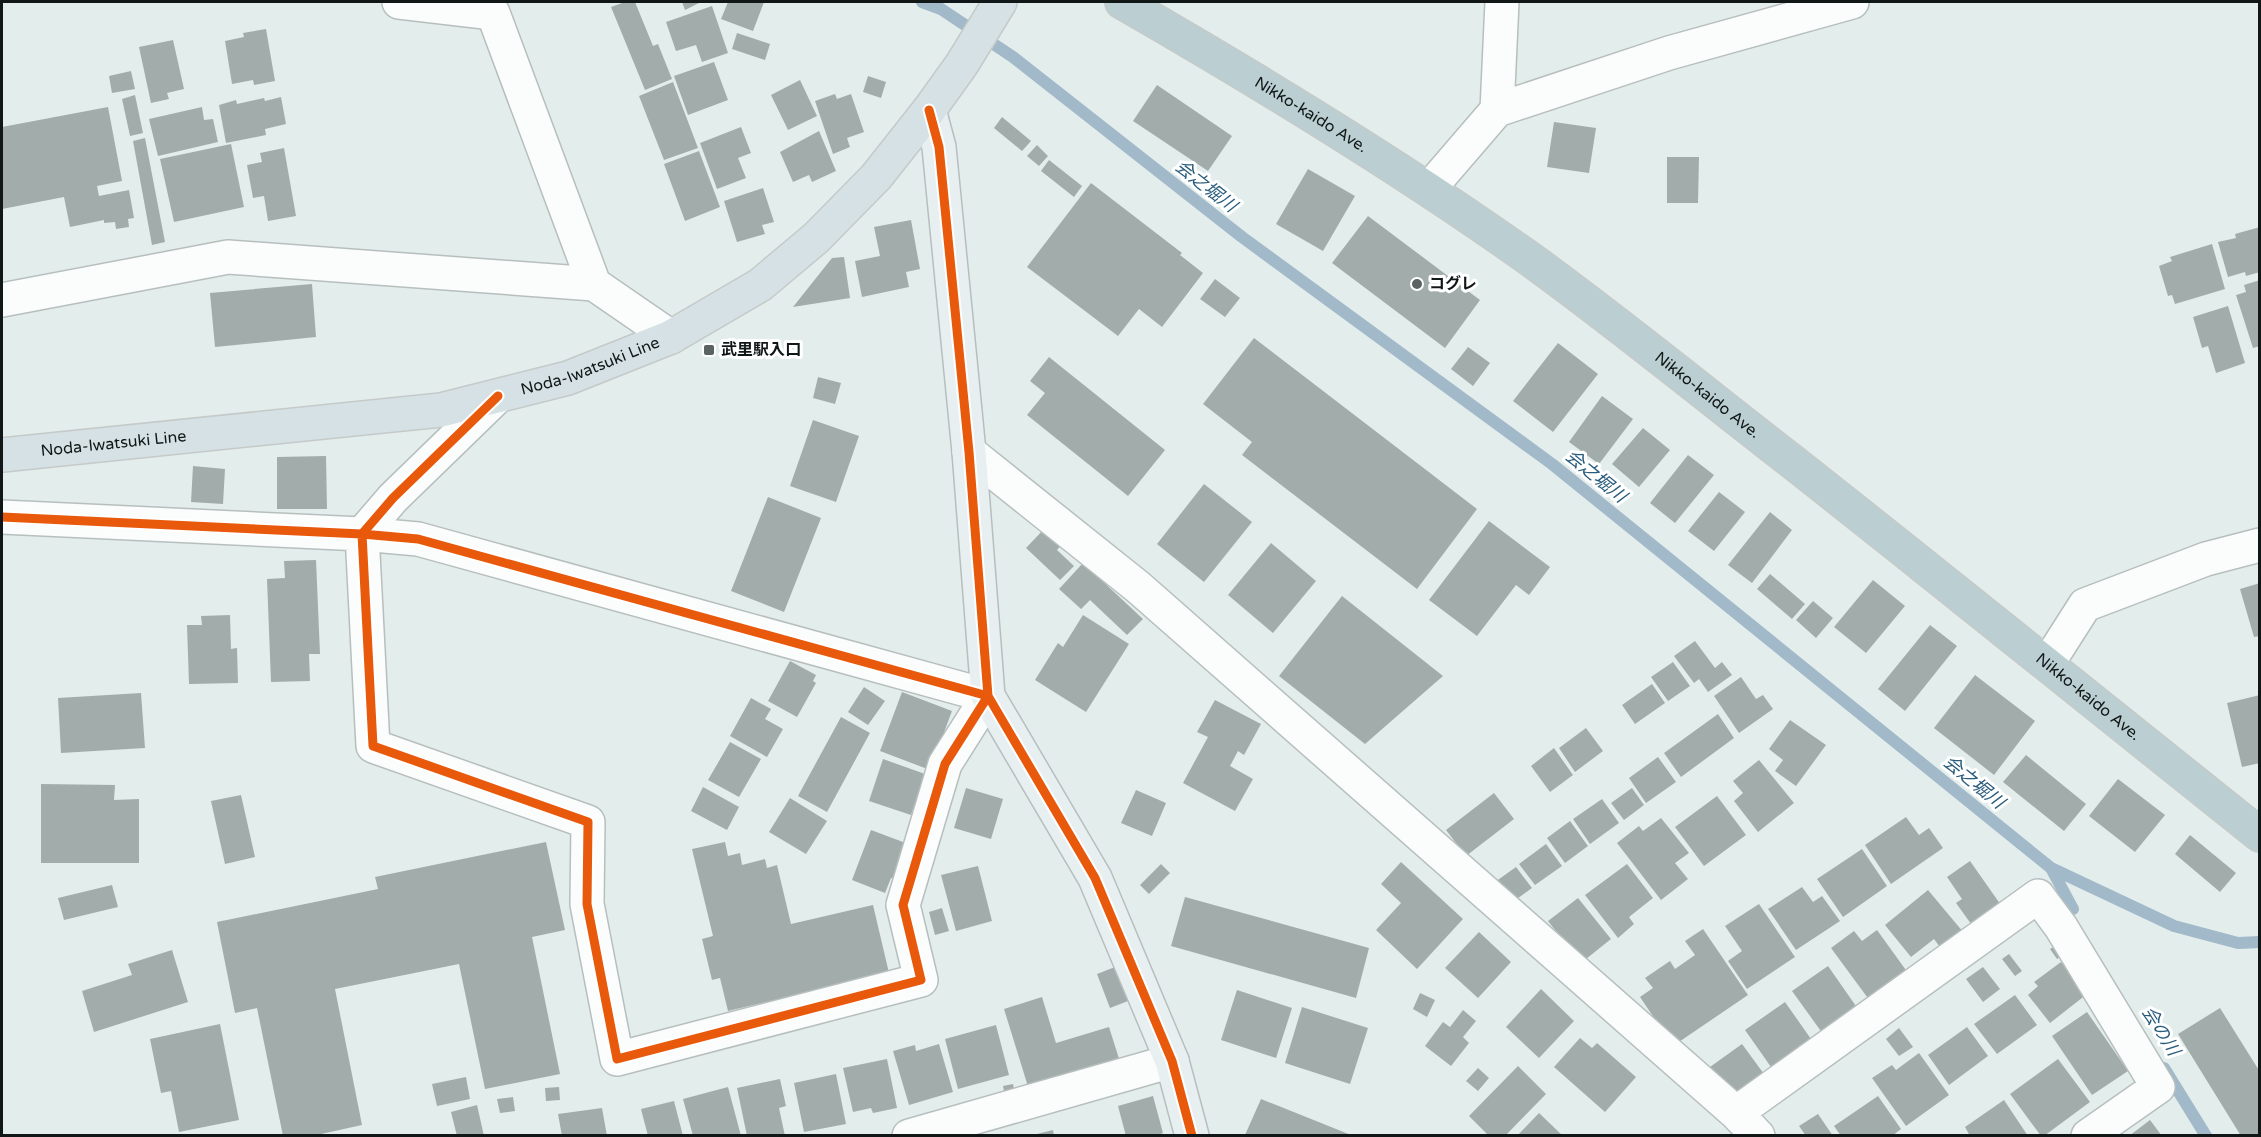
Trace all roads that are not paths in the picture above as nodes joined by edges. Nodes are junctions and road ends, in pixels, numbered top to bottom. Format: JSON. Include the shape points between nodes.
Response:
{"nodes":[{"id":1,"x":399,"y":2,"type":"edge"},
{"id":2,"x":1122,"y":2,"type":"edge"},
{"id":3,"x":1502,"y":2,"type":"edge"},
{"id":4,"x":1852,"y":2,"type":"edge"},
{"id":5,"x":995,"y":8,"type":"edge"},
{"id":6,"x":929,"y":110,"type":"junction"},
{"id":7,"x":1497,"y":110,"type":"junction"},
{"id":8,"x":1429,"y":189,"type":"junction"},
{"id":9,"x":594,"y":284,"type":"junction"},
{"id":10,"x":2,"y":300,"type":"edge"},
{"id":11,"x":671,"y":337,"type":"junction"},
{"id":12,"x":498,"y":396,"type":"junction"},
{"id":13,"x":969,"y":452,"type":"junction"},
{"id":14,"x":2,"y":455,"type":"edge"},
{"id":15,"x":2,"y":517,"type":"edge"},
{"id":16,"x":362,"y":534,"type":"junction"},
{"id":17,"x":2259,"y":545,"type":"edge"},
{"id":18,"x":2048,"y":663,"type":"junction"},
{"id":19,"x":987,"y":696,"type":"junction"},
{"id":20,"x":2259,"y":835,"type":"edge"},
{"id":21,"x":1172,"y":1060,"type":"junction"},
{"id":22,"x":1747,"y":1124,"type":"edge"},
{"id":23,"x":909,"y":1136,"type":"edge"},
{"id":24,"x":1192,"y":1136,"type":"edge"},
{"id":25,"x":2088,"y":1136,"type":"edge"}],
"edges":[{"from":1,"to":9,"type":"street","via":[[493,13]]},
{"from":2,"to":8,"type":"highway","name":"Nikko-kaido Ave."},
{"from":3,"to":7,"type":"street"},
{"from":4,"to":7,"type":"street","via":[[1669,53]]},
{"from":5,"to":6,"type":"main road","name":"Noda-Iwatsuki Line"},
{"from":6,"to":11,"type":"main road","name":"Noda-Iwatsuki Line","via":[[876,177],[816,238],[760,285]]},
{"from":6,"to":13,"type":"street","via":[[939,147]]},
{"from":7,"to":8,"type":"street"},
{"from":8,"to":18,"type":"highway","name":"Nikko-kaido Ave.","via":[[1616,324]]},
{"from":9,"to":10,"type":"street","via":[[228,257]]},
{"from":9,"to":11,"type":"street"},
{"from":11,"to":12,"type":"main road","name":"Noda-Iwatsuki Line","via":[[568,378]]},
{"from":12,"to":14,"type":"main road","name":"Noda-Iwatsuki Line","via":[[441,410]]},
{"from":12,"to":16,"type":"street","via":[[393,498]]},
{"from":13,"to":19,"type":"street"},
{"from":13,"to":22,"type":"street","via":[[1138,587]]},
{"from":15,"to":16,"type":"street"},
{"from":16,"to":19,"type":"street","via":[[418,539]]},
{"from":16,"to":19,"type":"street","via":[[373,746],[588,822],[587,904],[617,1059],[921,980],[903,905],[945,764]]},
{"from":17,"to":18,"type":"street","via":[[2206,559],[2085,605]]},
{"from":18,"to":20,"type":"highway","name":"Nikko-kaido Ave."},
{"from":19,"to":21,"type":"street","via":[[1095,878]]},
{"from":21,"to":23,"type":"street"},
{"from":21,"to":24,"type":"street"},
{"from":22,"to":25,"type":"street","via":[[2038,896],[2158,1087]]}]}
